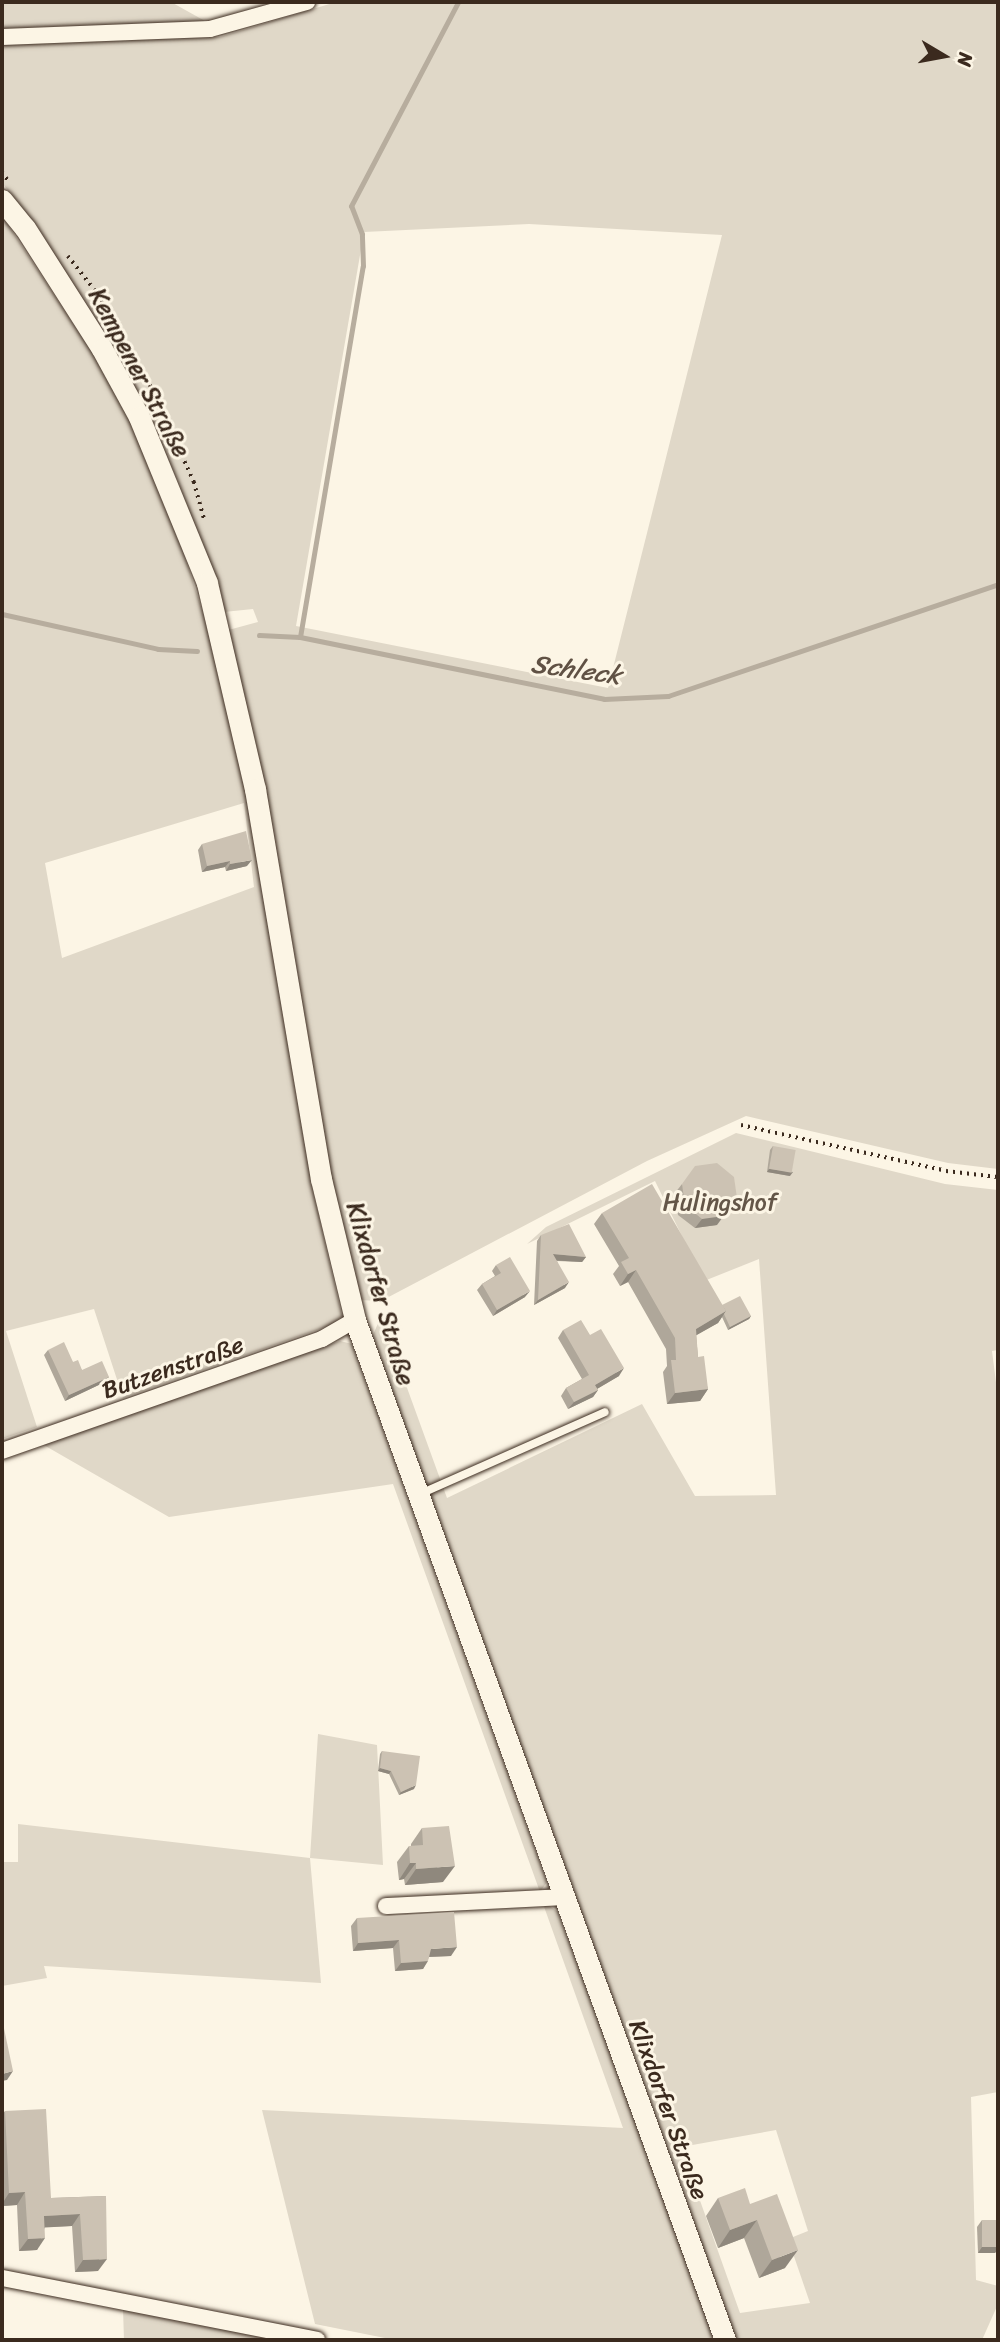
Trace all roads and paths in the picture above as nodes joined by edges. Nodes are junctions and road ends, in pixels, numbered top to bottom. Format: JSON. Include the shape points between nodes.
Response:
{"nodes":[{"id":1,"x":307,"y":2,"type":"edge"},
{"id":2,"x":2,"y":37,"type":"edge"},
{"id":3,"x":2,"y":200,"type":"edge"},
{"id":4,"x":234,"y":683,"type":"joint"},
{"id":5,"x":741,"y":1125,"type":"dead end"},
{"id":6,"x":998,"y":1177,"type":"edge"},
{"id":7,"x":355,"y":1320,"type":"junction"},
{"id":8,"x":605,"y":1412,"type":"dead end"},
{"id":9,"x":2,"y":1451,"type":"edge"},
{"id":10,"x":417,"y":1495,"type":"junction"},
{"id":11,"x":562,"y":1897,"type":"junction"},
{"id":12,"x":386,"y":1906,"type":"dead end"},
{"id":13,"x":2,"y":2278,"type":"edge"},
{"id":14,"x":317,"y":2340,"type":"edge"},
{"id":15,"x":725,"y":2340,"type":"edge"}],
"edges":[{"from":1,"to":2,"type":"street","via":[[211,29]]},
{"from":3,"to":4,"type":"street","name":"Kempener Straße","via":[[102,349],[139,417],[206,583]]},
{"from":4,"to":7,"type":"street","name":"Klixdorfer Straße","via":[[321,1179]]},
{"from":5,"to":6,"type":"path","via":[[946,1171]]},
{"from":7,"to":9,"type":"street","name":"Butzenstraße","via":[[322,1339]]},
{"from":7,"to":10,"type":"street","name":"Klixdorfer Straße"},
{"from":8,"to":10,"type":"lane"},
{"from":10,"to":11,"type":"street","name":"Klixdorfer Straße"},
{"from":11,"to":12,"type":"street"},
{"from":11,"to":15,"type":"street","name":"Klixdorfer Straße"},
{"from":13,"to":14,"type":"street"}]}
